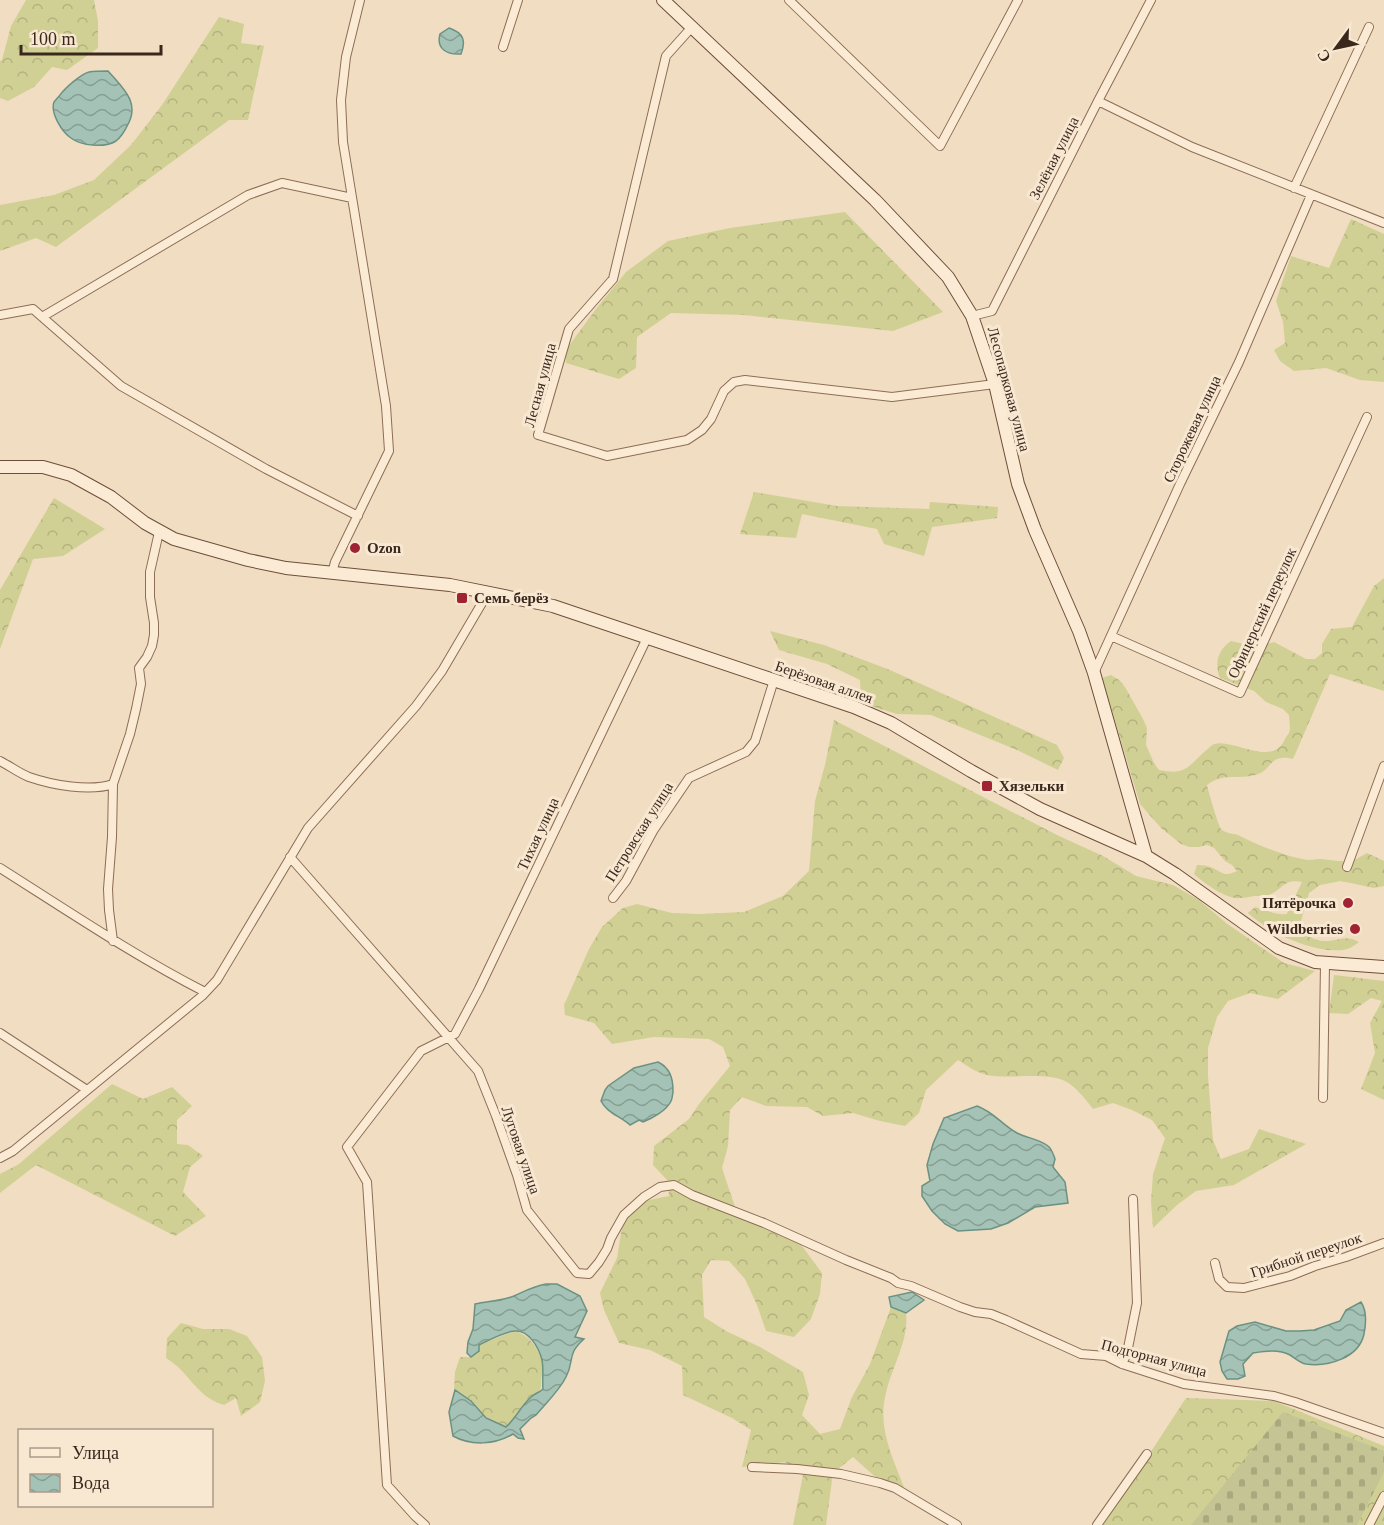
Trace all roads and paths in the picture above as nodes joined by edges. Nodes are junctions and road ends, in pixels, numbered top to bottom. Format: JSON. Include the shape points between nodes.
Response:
{"nodes":[{"id":1,"x":360,"y":0,"type":"edge"},
{"id":2,"x":518,"y":0,"type":"edge"},
{"id":3,"x":663,"y":0,"type":"edge"},
{"id":4,"x":789,"y":0,"type":"edge"},
{"id":5,"x":804,"y":0,"type":"edge"},
{"id":6,"x":1018,"y":0,"type":"edge"},
{"id":7,"x":1151,"y":0,"type":"edge"},
{"id":8,"x":798,"y":9,"type":"junction"},
{"id":9,"x":692,"y":27,"type":"junction"},
{"id":10,"x":1369,"y":27,"type":"dead end"},
{"id":11,"x":503,"y":47,"type":"dead end"},
{"id":12,"x":1098,"y":101,"type":"junction"},
{"id":13,"x":1294,"y":188,"type":"junction"},
{"id":14,"x":1311,"y":195,"type":"junction"},
{"id":15,"x":352,"y":198,"type":"junction"},
{"id":16,"x":1384,"y":223,"type":"edge"},
{"id":17,"x":0,"y":315,"type":"edge"},
{"id":18,"x":42,"y":316,"type":"junction"},
{"id":19,"x":972,"y":316,"type":"junction"},
{"id":20,"x":995,"y":384,"type":"junction"},
{"id":21,"x":1367,"y":417,"type":"dead end"},
{"id":22,"x":0,"y":467,"type":"edge"},
{"id":23,"x":358,"y":516,"type":"junction"},
{"id":24,"x":159,"y":532,"type":"junction"},
{"id":25,"x":332,"y":573,"type":"junction"},
{"id":26,"x":484,"y":592,"type":"junction"},
{"id":27,"x":1111,"y":636,"type":"junction"},
{"id":28,"x":646,"y":638,"type":"junction"},
{"id":29,"x":1094,"y":673,"type":"junction"},
{"id":30,"x":774,"y":680,"type":"junction"},
{"id":31,"x":0,"y":761,"type":"edge"},
{"id":32,"x":1384,"y":766,"type":"edge"},
{"id":33,"x":113,"y":784,"type":"junction"},
{"id":34,"x":1146,"y":856,"type":"junction"},
{"id":35,"x":290,"y":857,"type":"junction"},
{"id":36,"x":0,"y":867,"type":"edge"},
{"id":37,"x":1347,"y":867,"type":"dead end"},
{"id":38,"x":613,"y":898,"type":"dead end"},
{"id":39,"x":113,"y":941,"type":"junction"},
{"id":40,"x":1325,"y":963,"type":"junction"},
{"id":41,"x":1384,"y":967,"type":"edge"},
{"id":42,"x":205,"y":992,"type":"junction"},
{"id":43,"x":0,"y":1034,"type":"edge"},
{"id":44,"x":449,"y":1037,"type":"junction"},
{"id":45,"x":87,"y":1090,"type":"junction"},
{"id":46,"x":1323,"y":1098,"type":"dead end"},
{"id":47,"x":0,"y":1158,"type":"edge"},
{"id":48,"x":1133,"y":1199,"type":"dead end"},
{"id":49,"x":1384,"y":1244,"type":"edge"},
{"id":50,"x":1215,"y":1263,"type":"dead end"},
{"id":51,"x":891,"y":1278,"type":"joint"},
{"id":52,"x":1122,"y":1364,"type":"junction"},
{"id":53,"x":1384,"y":1433,"type":"edge"},
{"id":54,"x":1147,"y":1454,"type":"dead end"},
{"id":55,"x":752,"y":1467,"type":"dead end"},
{"id":56,"x":1384,"y":1496,"type":"edge"},
{"id":57,"x":425,"y":1525,"type":"edge"},
{"id":58,"x":957,"y":1525,"type":"edge"},
{"id":59,"x":1097,"y":1525,"type":"edge"},
{"id":60,"x":1369,"y":1525,"type":"edge"}],
"edges":[{"from":1,"to":15,"type":"street","via":[[346,57],[341,100]]},
{"from":2,"to":11,"type":"street"},
{"from":3,"to":9,"type":"street","name":"Лесопарковая улица"},
{"from":4,"to":8,"type":"street"},
{"from":5,"to":8,"type":"street"},
{"from":6,"to":8,"type":"street","via":[[940,146]]},
{"from":7,"to":12,"type":"street","name":"Зелёная улица"},
{"from":9,"to":19,"type":"street","name":"Лесопарковая улица","via":[[875,200],[948,277]]},
{"from":9,"to":20,"type":"street","name":"Лесная улица","via":[[666,56],[614,279],[569,329],[538,435],[607,456],[687,440],[711,419],[724,391],[734,382],[745,380],[892,397]]},
{"from":10,"to":13,"type":"street"},
{"from":12,"to":13,"type":"street","via":[[1192,147]]},
{"from":12,"to":19,"type":"street","name":"Зелёная улица","via":[[992,311]]},
{"from":13,"to":14,"type":"street"},
{"from":14,"to":16,"type":"street"},
{"from":14,"to":27,"type":"street","name":"Сторожевая улица","via":[[1239,362]]},
{"from":15,"to":18,"type":"street","via":[[282,183],[248,195]]},
{"from":15,"to":23,"type":"street","via":[[386,406],[389,451]]},
{"from":17,"to":18,"type":"street","via":[[33,309]]},
{"from":18,"to":23,"type":"street","via":[[121,386],[266,469]]},
{"from":19,"to":20,"type":"street","name":"Лесопарковая улица"},
{"from":20,"to":29,"type":"street","name":"Лесопарковая улица","via":[[1018,484]]},
{"from":21,"to":27,"type":"street","name":"Офицерский переулок","via":[[1240,693]]},
{"from":22,"to":24,"type":"street","name":"Берёзовая аллея","via":[[43,467],[71,475],[111,497]]},
{"from":23,"to":25,"type":"street"},
{"from":24,"to":25,"type":"street","name":"Берёзовая аллея","via":[[248,560]]},
{"from":24,"to":33,"type":"street","via":[[150,572],[152,646],[139,668],[141,684],[136,709]]},
{"from":25,"to":26,"type":"street","name":"Берёзовая аллея"},
{"from":26,"to":28,"type":"street","name":"Берёзовая аллея","via":[[553,606]]},
{"from":26,"to":35,"type":"street","via":[[482,603],[442,671],[308,828]]},
{"from":27,"to":29,"type":"street","name":"Сторожевая улица"},
{"from":28,"to":30,"type":"street","name":"Берёзовая аллея"},
{"from":28,"to":44,"type":"street","name":"Тихая улица","via":[[479,989],[455,1034]]},
{"from":29,"to":34,"type":"street","name":"Лесопарковая улица"},
{"from":30,"to":34,"type":"street","name":"Берёзовая аллея","via":[[891,723],[1040,809]]},
{"from":30,"to":38,"type":"street","name":"Петровская улица","via":[[755,741],[746,752],[688,778]]},
{"from":31,"to":33,"type":"street","via":[[29,777],[51,783],[81,788]]},
{"from":32,"to":37,"type":"street"},
{"from":33,"to":39,"type":"street","via":[[108,889]]},
{"from":34,"to":40,"type":"street","name":"Берёзовая аллея","via":[[1279,948]]},
{"from":35,"to":42,"type":"street","via":[[217,980]]},
{"from":35,"to":44,"type":"street","name":"Луговая улица"},
{"from":36,"to":39,"type":"street"},
{"from":39,"to":42,"type":"street"},
{"from":40,"to":41,"type":"street","name":"Берёзовая аллея"},
{"from":40,"to":46,"type":"street"},
{"from":42,"to":45,"type":"street"},
{"from":43,"to":45,"type":"street"},
{"from":44,"to":51,"type":"street","name":"Луговая улица","via":[[478,1071],[527,1210],[577,1273],[589,1274],[599,1262],[624,1215],[660,1187],[674,1185]]},
{"from":44,"to":57,"type":"street","via":[[421,1051],[347,1147],[368,1182],[387,1485]]},
{"from":45,"to":47,"type":"street"},
{"from":48,"to":52,"type":"street","via":[[1137,1302]]},
{"from":49,"to":50,"type":"street","name":"Грибной переулок","via":[[1244,1288],[1227,1287],[1219,1279]]},
{"from":51,"to":52,"type":"street","name":"Подгорная улица","via":[[960,1307],[991,1314],[1081,1354],[1106,1356]]},
{"from":52,"to":53,"type":"street","name":"Подгорная улица","via":[[1184,1384],[1285,1399]]},
{"from":54,"to":59,"type":"street"},
{"from":55,"to":58,"type":"street","via":[[841,1474],[880,1483]]},
{"from":56,"to":60,"type":"street"}]}
